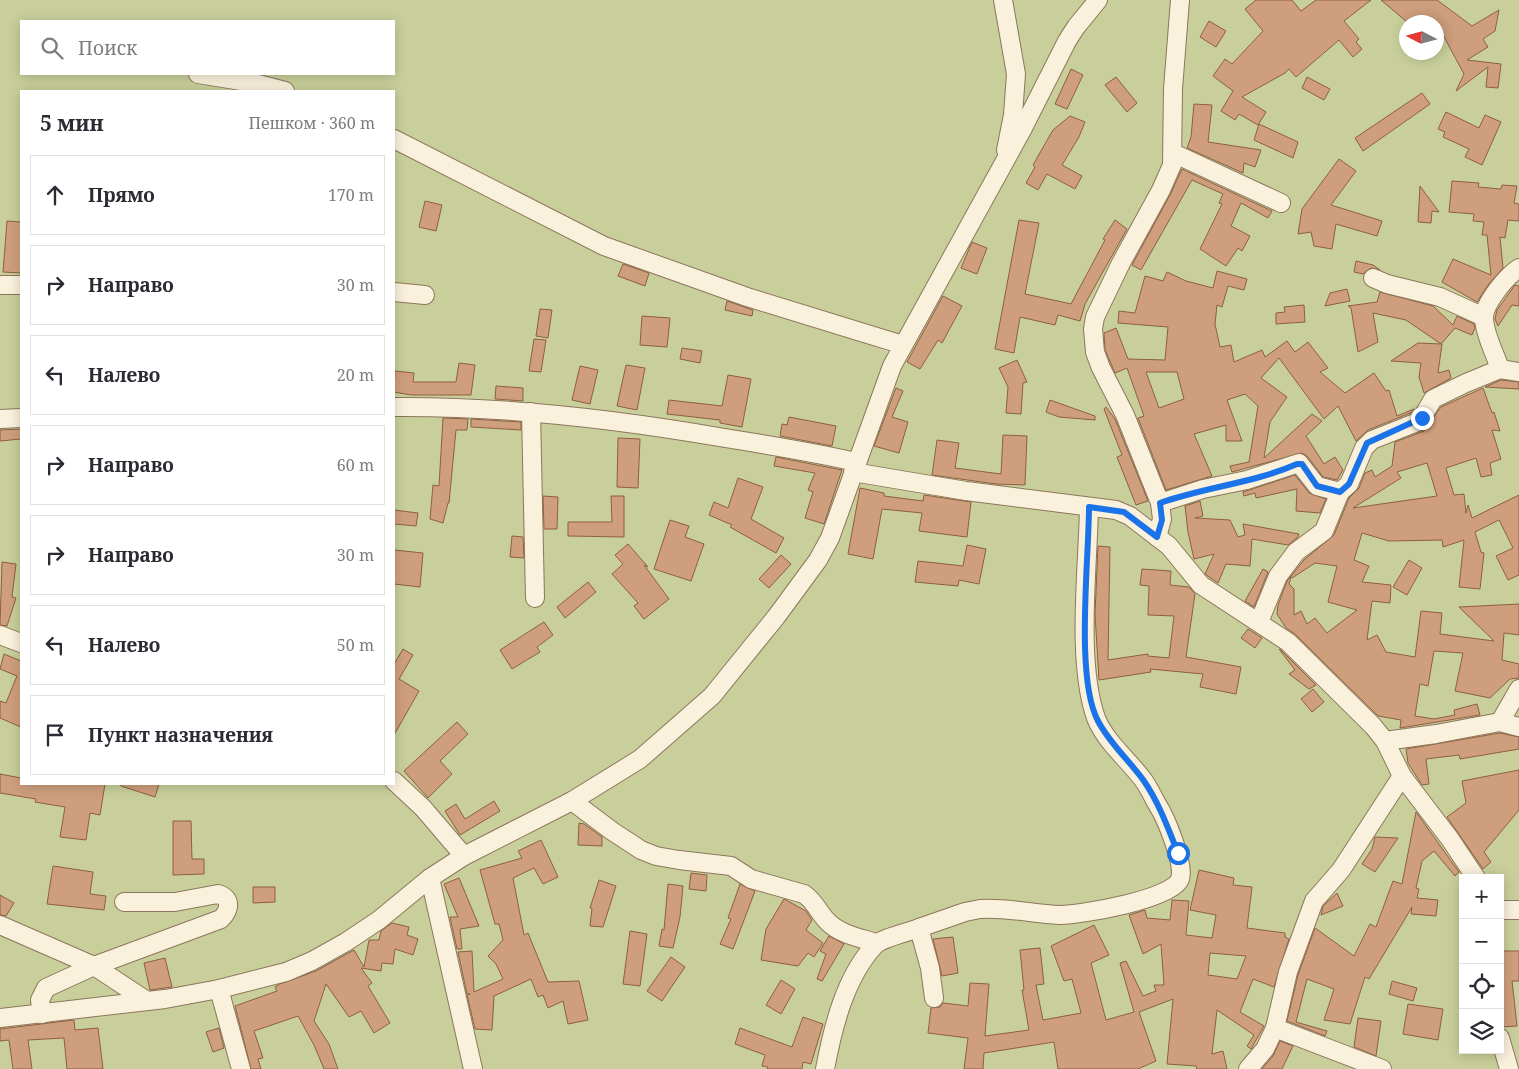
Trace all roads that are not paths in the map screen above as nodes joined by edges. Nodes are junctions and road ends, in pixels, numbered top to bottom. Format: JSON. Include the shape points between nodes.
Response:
{"nodes":[{"id":1,"x":1003,"y":0,"type":"edge"},
{"id":2,"x":1098,"y":0,"type":"edge"},
{"id":3,"x":1180,"y":0,"type":"edge"},
{"id":4,"x":204,"y":75,"type":"edge"},
{"id":5,"x":281,"y":90,"type":"edge"},
{"id":6,"x":395,"y":140,"type":"edge"},
{"id":7,"x":1173,"y":153,"type":"junction"},
{"id":8,"x":1004,"y":164,"type":"junction"},
{"id":9,"x":1281,"y":203,"type":"dead end"},
{"id":10,"x":1519,"y":268,"type":"edge"},
{"id":11,"x":1373,"y":278,"type":"dead end"},
{"id":12,"x":0,"y":285,"type":"edge"},
{"id":13,"x":20,"y":285,"type":"edge"},
{"id":14,"x":395,"y":292,"type":"edge"},
{"id":15,"x":425,"y":295,"type":"dead end"},
{"id":16,"x":1484,"y":317,"type":"junction"},
{"id":17,"x":903,"y":346,"type":"junction"},
{"id":18,"x":1500,"y":369,"type":"junction"},
{"id":19,"x":1519,"y":372,"type":"edge"},
{"id":20,"x":395,"y":407,"type":"edge"},
{"id":21,"x":531,"y":412,"type":"junction"},
{"id":22,"x":20,"y":418,"type":"edge"},
{"id":23,"x":0,"y":419,"type":"edge"},
{"id":24,"x":854,"y":467,"type":"junction"},
{"id":25,"x":1340,"y":492,"type":"junction"},
{"id":26,"x":1160,"y":503,"type":"junction"},
{"id":27,"x":1089,"y":507,"type":"junction"},
{"id":28,"x":1157,"y":537,"type":"junction"},
{"id":29,"x":535,"y":598,"type":"dead end"},
{"id":30,"x":1259,"y":622,"type":"junction"},
{"id":31,"x":0,"y":635,"type":"edge"},
{"id":32,"x":20,"y":643,"type":"edge"},
{"id":33,"x":1519,"y":690,"type":"edge"},
{"id":34,"x":1500,"y":722,"type":"junction"},
{"id":35,"x":1519,"y":727,"type":"edge"},
{"id":36,"x":1385,"y":740,"type":"junction"},
{"id":37,"x":1402,"y":776,"type":"junction"},
{"id":38,"x":395,"y":782,"type":"edge"},
{"id":39,"x":572,"y":801,"type":"junction"},
{"id":40,"x":464,"y":856,"type":"junction"},
{"id":41,"x":1473,"y":874,"type":"edge"},
{"id":42,"x":430,"y":878,"type":"junction"},
{"id":43,"x":124,"y":902,"type":"dead end"},
{"id":44,"x":1504,"y":910,"type":"edge"},
{"id":45,"x":1519,"y":910,"type":"edge"},
{"id":46,"x":0,"y":925,"type":"edge"},
{"id":47,"x":919,"y":928,"type":"junction"},
{"id":48,"x":876,"y":943,"type":"junction"},
{"id":49,"x":94,"y":966,"type":"junction"},
{"id":50,"x":219,"y":990,"type":"junction"},
{"id":51,"x":934,"y":998,"type":"dead end"},
{"id":52,"x":147,"y":1001,"type":"junction"},
{"id":53,"x":42,"y":1014,"type":"junction"},
{"id":54,"x":0,"y":1018,"type":"edge"},
{"id":55,"x":1275,"y":1028,"type":"junction"},
{"id":56,"x":1504,"y":1050,"type":"edge"},
{"id":57,"x":241,"y":1069,"type":"edge"},
{"id":58,"x":473,"y":1069,"type":"edge"},
{"id":59,"x":825,"y":1069,"type":"edge"},
{"id":60,"x":1248,"y":1069,"type":"edge"},
{"id":61,"x":1382,"y":1069,"type":"edge"},
{"id":62,"x":1510,"y":1069,"type":"edge"}],
"edges":[{"from":1,"to":8,"type":"street","via":[[1016,74]]},
{"from":2,"to":8,"type":"street","via":[[1067,41]]},
{"from":3,"to":7,"type":"street"},
{"from":4,"to":5,"type":"street"},
{"from":6,"to":17,"type":"street","via":[[604,246],[748,297]]},
{"from":7,"to":9,"type":"street"},
{"from":7,"to":26,"type":"street","via":[[1169,173],[1121,263],[1093,329],[1095,352],[1101,368],[1125,415]]},
{"from":8,"to":17,"type":"street"},
{"from":10,"to":16,"type":"street","via":[[1498,289]]},
{"from":11,"to":16,"type":"street","via":[[1440,297]]},
{"from":12,"to":13,"type":"street"},
{"from":14,"to":15,"type":"street"},
{"from":16,"to":18,"type":"street"},
{"from":17,"to":24,"type":"street","via":[[882,390]]},
{"from":18,"to":19,"type":"street"},
{"from":18,"to":25,"type":"street","via":[[1437,396],[1420,421],[1367,443],[1349,484]]},
{"from":20,"to":21,"type":"street"},
{"from":21,"to":24,"type":"street","via":[[669,428]]},
{"from":21,"to":29,"type":"street"},
{"from":22,"to":23,"type":"street"},
{"from":24,"to":27,"type":"street","via":[[966,491]]},
{"from":24,"to":39,"type":"street","via":[[830,538],[818,560],[712,696],[640,759]]},
{"from":25,"to":26,"type":"street","via":[[1315,485],[1299,463]]},
{"from":25,"to":30,"type":"street","via":[[1324,531],[1296,552],[1278,576]]},
{"from":26,"to":28,"type":"street","via":[[1162,520]]},
{"from":27,"to":28,"type":"street","via":[[1124,512]]},
{"from":27,"to":47,"type":"street","via":[[1086,648],[1090,696],[1097,719],[1110,741],[1144,781],[1160,809],[1178,853],[1181,879],[1177,886],[1162,893],[1076,914],[980,909]]},
{"from":28,"to":30,"type":"street","via":[[1169,546],[1198,582]]},
{"from":30,"to":36,"type":"street","via":[[1288,642]]},
{"from":31,"to":32,"type":"street"},
{"from":33,"to":34,"type":"street"},
{"from":34,"to":35,"type":"street"},
{"from":34,"to":36,"type":"street","via":[[1466,730]]},
{"from":36,"to":37,"type":"street"},
{"from":37,"to":41,"type":"street"},
{"from":37,"to":55,"type":"street","via":[[1341,870],[1313,903],[1288,972]]},
{"from":38,"to":40,"type":"street","via":[[423,808]]},
{"from":39,"to":40,"type":"street"},
{"from":39,"to":48,"type":"street","via":[[641,850],[656,856],[731,866],[751,879],[804,894],[839,930]]},
{"from":40,"to":42,"type":"street"},
{"from":42,"to":50,"type":"street","via":[[379,920],[312,961],[263,980]]},
{"from":42,"to":58,"type":"street"},
{"from":43,"to":49,"type":"street","via":[[175,902],[218,894],[228,901],[228,908],[222,919]]},
{"from":44,"to":45,"type":"street"},
{"from":46,"to":49,"type":"street"},
{"from":47,"to":48,"type":"street"},
{"from":47,"to":51,"type":"street"},
{"from":48,"to":59,"type":"street","via":[[844,996],[832,1032]]},
{"from":49,"to":52,"type":"street"},
{"from":49,"to":53,"type":"street","via":[[46,988],[40,1000]]},
{"from":50,"to":52,"type":"street"},
{"from":50,"to":57,"type":"street"},
{"from":52,"to":53,"type":"street"},
{"from":53,"to":54,"type":"street"},
{"from":55,"to":60,"type":"street","via":[[1266,1049]]},
{"from":55,"to":61,"type":"street"},
{"from":56,"to":62,"type":"street"}]}
